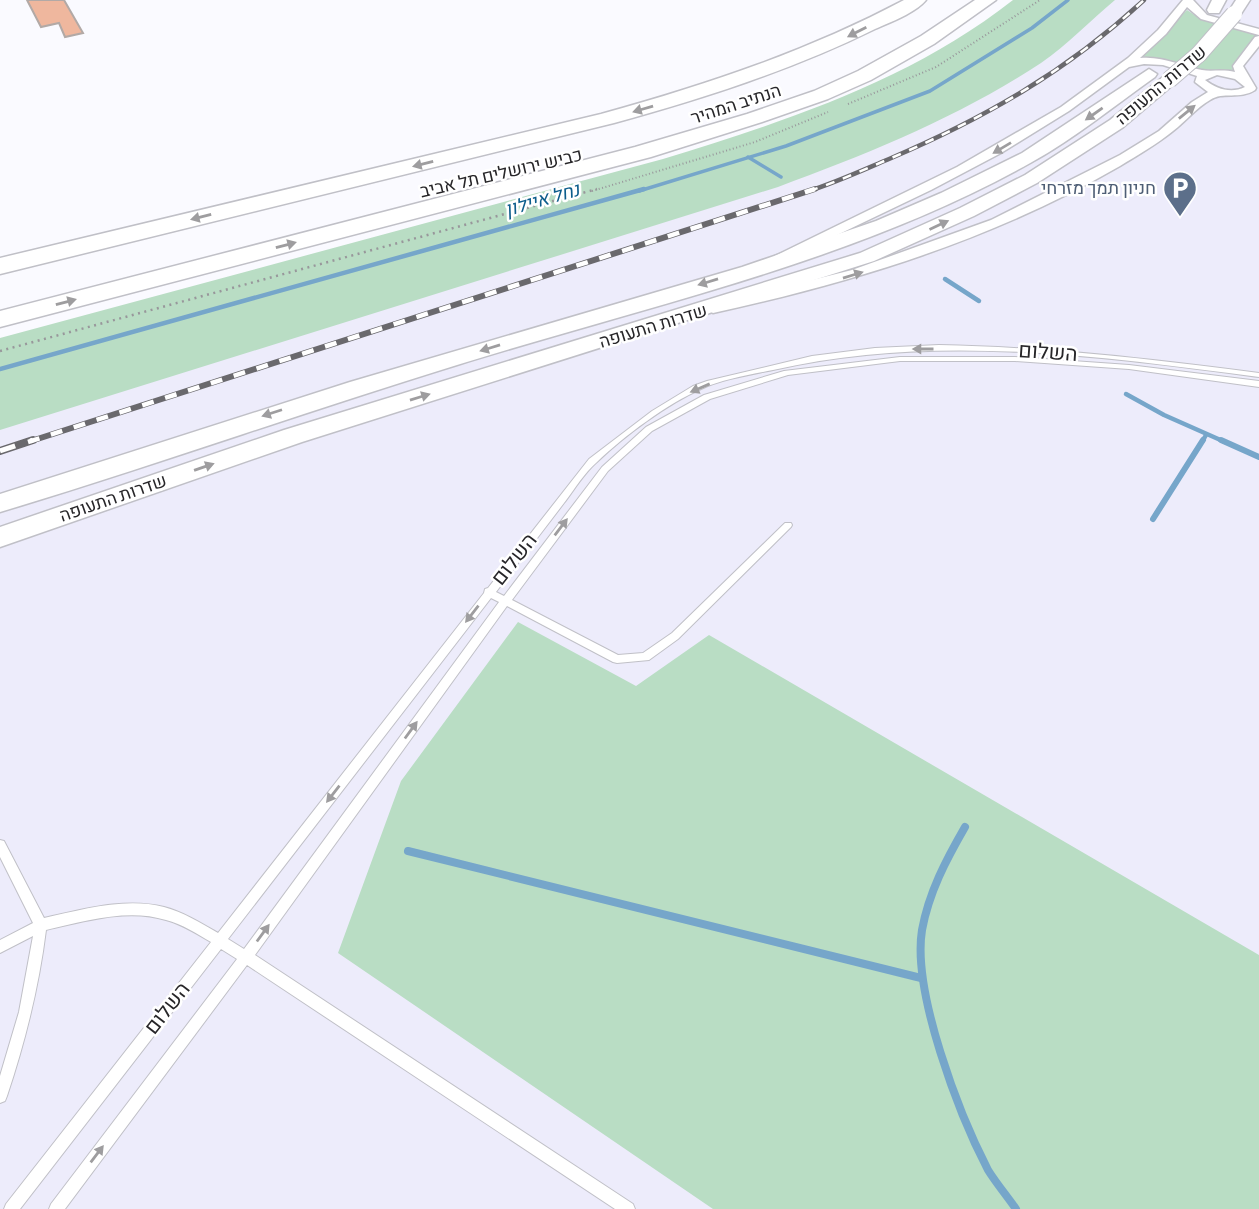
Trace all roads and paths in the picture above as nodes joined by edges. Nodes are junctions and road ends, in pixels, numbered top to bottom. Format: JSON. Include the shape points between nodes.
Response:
{"nodes":[{"id":1,"x":917,"y":0,"type":"edge"},
{"id":2,"x":957,"y":0,"type":"edge"},
{"id":3,"x":986,"y":0,"type":"edge"},
{"id":4,"x":1243,"y":0,"type":"edge"},
{"id":5,"x":1188,"y":1,"type":"edge"},
{"id":6,"x":1217,"y":5,"type":"edge"},
{"id":7,"x":1259,"y":32,"type":"edge"},
{"id":8,"x":1194,"y":35,"type":"dead end"},
{"id":9,"x":1259,"y":39,"type":"edge"},
{"id":10,"x":1259,"y":45,"type":"edge"},
{"id":11,"x":1248,"y":51,"type":"junction"},
{"id":12,"x":1177,"y":52,"type":"dead end"},
{"id":13,"x":1125,"y":66,"type":"junction"},
{"id":14,"x":1203,"y":75,"type":"junction"},
{"id":15,"x":1159,"y":77,"type":"junction"},
{"id":16,"x":1250,"y":82,"type":"edge"},
{"id":17,"x":1235,"y":93,"type":"junction"},
{"id":18,"x":1259,"y":95,"type":"edge"},
{"id":19,"x":501,"y":171,"type":"junction"},
{"id":20,"x":0,"y":266,"type":"edge"},
{"id":21,"x":756,"y":268,"type":"junction"},
{"id":22,"x":0,"y":297,"type":"edge"},
{"id":23,"x":691,"y":314,"type":"junction"},
{"id":24,"x":0,"y":320,"type":"edge"},
{"id":25,"x":1259,"y":375,"type":"edge"},
{"id":26,"x":1259,"y":384,"type":"edge"},
{"id":27,"x":0,"y":503,"type":"edge"},
{"id":28,"x":788,"y":525,"type":"dead end"},
{"id":29,"x":0,"y":537,"type":"edge"},
{"id":30,"x":488,"y":592,"type":"junction"},
{"id":31,"x":506,"y":600,"type":"junction"},
{"id":32,"x":0,"y":845,"type":"edge"},
{"id":33,"x":41,"y":925,"type":"junction"},
{"id":34,"x":218,"y":942,"type":"junction"},
{"id":35,"x":0,"y":947,"type":"edge"},
{"id":36,"x":246,"y":957,"type":"junction"},
{"id":37,"x":0,"y":1096,"type":"edge"},
{"id":38,"x":11,"y":1209,"type":"edge"},
{"id":39,"x":56,"y":1209,"type":"edge"},
{"id":40,"x":628,"y":1209,"type":"edge"}],
"edges":[{"from":1,"to":20,"type":"highway","name":"כביש ירושלים תל אביב","one_way":true,"via":[[838,42],[704,92]]},
{"from":2,"to":19,"type":"highway","name":"הנתיב המהיר","via":[[809,80],[734,106]]},
{"from":3,"to":19,"type":"highway","name":"כביש ירושלים תל אביב","via":[[882,56],[814,86],[634,143]]},
{"from":24,"to":3,"type":"highway","one_way":true,"via":[[747,121],[823,94],[889,62]]},
{"from":4,"to":15,"type":"main road","name":"שדרות התעופה","bridge":true,"via":[[1199,54]]},
{"from":5,"to":7,"type":"street","via":[[1204,17]]},
{"from":5,"to":13,"type":"street"},
{"from":6,"to":8,"type":"main road","name":"שדרות התעופה"},
{"from":9,"to":11,"type":"street"},
{"from":10,"to":11,"type":"street"},
{"from":11,"to":16,"type":"street","via":[[1238,66]]},
{"from":12,"to":15,"type":"main road","name":"שדרות התעופה"},
{"from":13,"to":14,"type":"street","via":[[1156,61]]},
{"from":13,"to":21,"type":"street","one_way":true,"via":[[981,161]]},
{"from":14,"to":16,"type":"street","via":[[1218,72]]},
{"from":14,"to":17,"type":"street","via":[[1199,80],[1205,86]]},
{"from":15,"to":21,"type":"main road","name":"שדרות התעופה","one_way":true,"via":[[1012,166],[940,201],[844,240]]},
{"from":23,"to":15,"type":"main road","name":"שדרות התעופה","one_way":true,"via":[[867,257],[967,212],[1116,124]]},
{"from":16,"to":17,"type":"street","via":[[1249,90]]},
{"from":17,"to":18,"type":"street"},
{"from":23,"to":17,"type":"street","one_way":true,"via":[[813,287],[970,233],[1095,175],[1165,131],[1210,94]]},
{"from":19,"to":22,"type":"highway","name":"כביש ירושלים תל אביב"},
{"from":21,"to":27,"type":"main road","name":"שדרות התעופה","one_way":true,"via":[[281,410]]},
{"from":29,"to":23,"type":"main road","name":"שדרות התעופה","one_way":true,"via":[[293,436]]},
{"from":25,"to":30,"type":"lane","name":"השלום","one_way":true,"via":[[1127,358],[1014,350],[888,349],[771,366],[699,387],[642,420],[592,461]]},
{"from":31,"to":26,"type":"lane","one_way":true,"via":[[605,468],[649,429],[706,397],[787,373],[900,359],[1015,359]]},
{"from":28,"to":31,"type":"lane","via":[[675,636],[645,657],[617,659]]},
{"from":30,"to":31,"type":"lane"},
{"from":30,"to":34,"type":"lane","name":"השלום","one_way":true},
{"from":36,"to":31,"type":"lane","one_way":true},
{"from":32,"to":33,"type":"lane"},
{"from":33,"to":34,"type":"lane","via":[[105,911],[155,911]]},
{"from":33,"to":35,"type":"lane"},
{"from":33,"to":37,"type":"lane","via":[[34,978]]},
{"from":34,"to":36,"type":"lane"},
{"from":34,"to":38,"type":"lane","name":"השלום"},
{"from":39,"to":36,"type":"lane","one_way":true},
{"from":36,"to":40,"type":"lane"}]}
